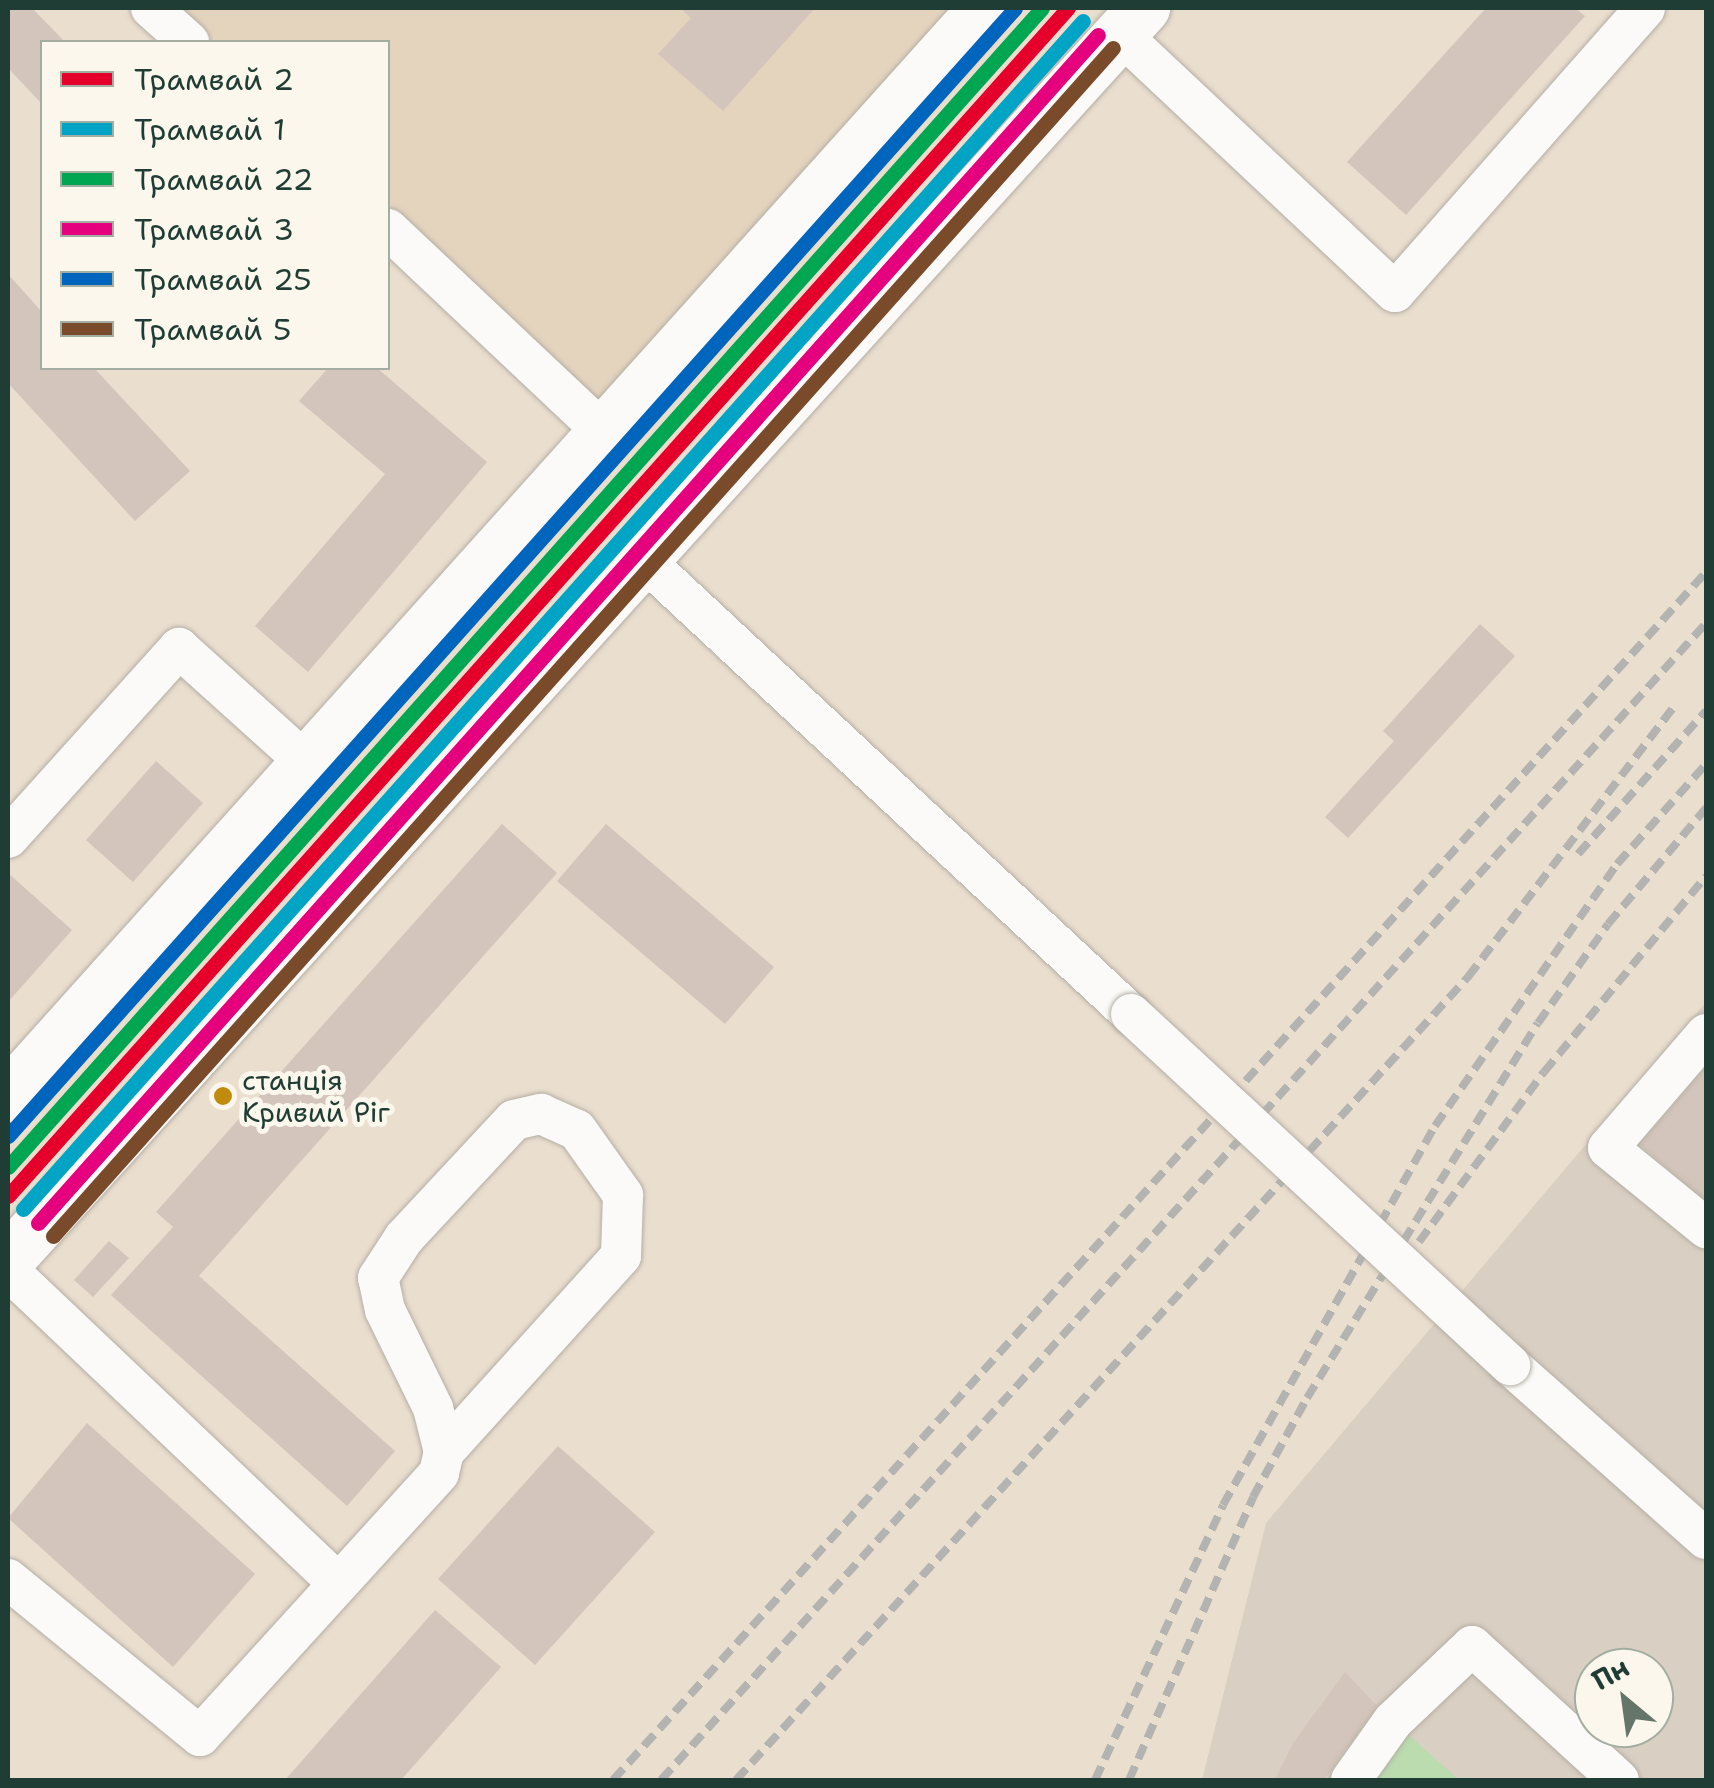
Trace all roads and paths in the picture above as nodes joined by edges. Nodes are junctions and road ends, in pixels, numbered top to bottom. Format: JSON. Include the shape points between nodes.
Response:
{"nodes":[{"id":1,"x":151,"y":8,"type":"edge"},
{"id":2,"x":985,"y":8,"type":"edge"},
{"id":3,"x":1646,"y":8,"type":"edge"},
{"id":4,"x":1132,"y":21,"type":"edge"},
{"id":5,"x":186,"y":40,"type":"edge"},
{"id":6,"x":390,"y":232,"type":"edge"},
{"id":7,"x":602,"y":431,"type":"junction"},
{"id":8,"x":645,"y":560,"type":"junction"},
{"id":9,"x":308,"y":764,"type":"junction"},
{"id":10,"x":8,"y":838,"type":"edge"},
{"id":11,"x":1706,"y":1034,"type":"edge"},
{"id":12,"x":8,"y":1096,"type":"edge"},
{"id":13,"x":1706,"y":1228,"type":"edge"},
{"id":14,"x":8,"y":1260,"type":"edge"},
{"id":15,"x":8,"y":1270,"type":"edge"},
{"id":16,"x":444,"y":1452,"type":"junction"},
{"id":17,"x":1706,"y":1540,"type":"edge"},
{"id":18,"x":8,"y":1579,"type":"edge"},
{"id":19,"x":338,"y":1583,"type":"junction"},
{"id":20,"x":1351,"y":1780,"type":"edge"},
{"id":21,"x":1618,"y":1780,"type":"edge"}],
"edges":[{"from":1,"to":5,"type":"street"},
{"from":2,"to":7,"type":"main road"},
{"from":3,"to":4,"type":"street","via":[[1396,292]]},
{"from":4,"to":8,"type":"main road"},
{"from":6,"to":7,"type":"street"},
{"from":7,"to":9,"type":"main road"},
{"from":8,"to":14,"type":"main road"},
{"from":8,"to":17,"type":"street","bridge":true},
{"from":9,"to":10,"type":"street","via":[[179,648]]},
{"from":9,"to":12,"type":"main road"},
{"from":11,"to":13,"type":"street","via":[[1608,1148]]},
{"from":15,"to":19,"type":"street"},
{"from":16,"to":16,"type":"street","via":[[433,1408],[385,1310],[378,1278],[404,1238],[514,1120],[540,1114],[577,1130],[623,1195],[621,1256]]},
{"from":16,"to":19,"type":"street","via":[[438,1473]]},
{"from":18,"to":19,"type":"street","via":[[200,1736]]},
{"from":20,"to":21,"type":"street","via":[[1393,1721],[1472,1646]]}]}
